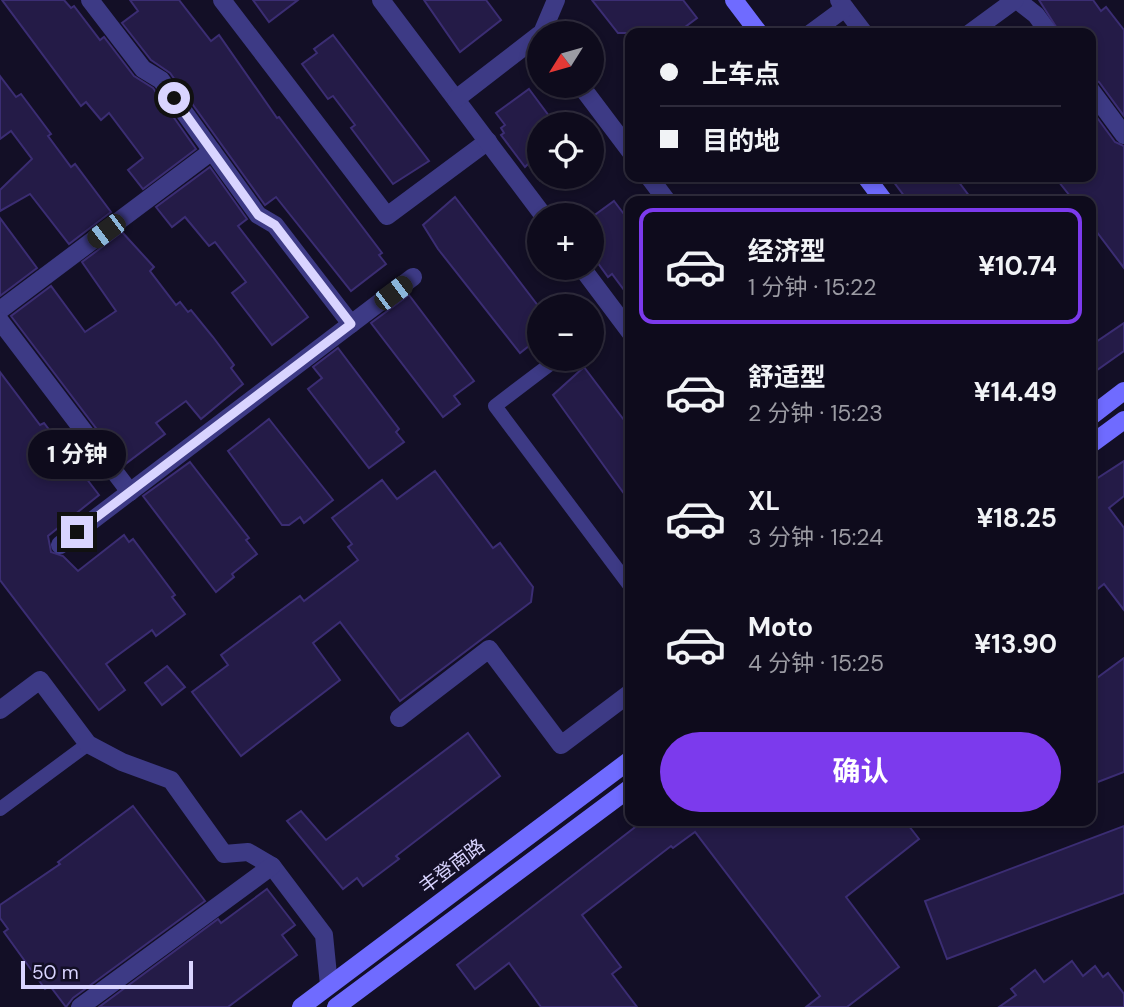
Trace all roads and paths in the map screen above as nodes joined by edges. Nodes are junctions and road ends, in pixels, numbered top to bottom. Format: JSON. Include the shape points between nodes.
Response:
{"nodes":[{"id":1,"x":90,"y":0,"type":"edge"},
{"id":2,"x":222,"y":0,"type":"edge"},
{"id":3,"x":381,"y":0,"type":"edge"},
{"id":4,"x":556,"y":0,"type":"edge"},
{"id":5,"x":734,"y":0,"type":"edge"},
{"id":6,"x":1016,"y":0,"type":"edge"},
{"id":7,"x":842,"y":4,"type":"edge"},
{"id":8,"x":547,"y":21,"type":"edge"},
{"id":9,"x":755,"y":28,"type":"edge"},
{"id":10,"x":816,"y":28,"type":"edge"},
{"id":11,"x":860,"y":28,"type":"edge"},
{"id":12,"x":977,"y":28,"type":"edge"},
{"id":13,"x":1045,"y":28,"type":"edge"},
{"id":14,"x":527,"y":45,"type":"edge"},
{"id":15,"x":1096,"y":97,"type":"edge"},
{"id":16,"x":590,"y":98,"type":"edge"},
{"id":17,"x":456,"y":99,"type":"junction"},
{"id":18,"x":1124,"y":135,"type":"edge"},
{"id":19,"x":488,"y":141,"type":"junction"},
{"id":20,"x":625,"y":144,"type":"edge"},
{"id":21,"x":212,"y":151,"type":"junction"},
{"id":22,"x":534,"y":203,"type":"edge"},
{"id":23,"x":413,"y":277,"type":"dead end"},
{"id":24,"x":591,"y":280,"type":"edge"},
{"id":25,"x":0,"y":310,"type":"edge"},
{"id":26,"x":0,"y":321,"type":"edge"},
{"id":27,"x":351,"y":324,"type":"junction"},
{"id":28,"x":625,"y":325,"type":"edge"},
{"id":29,"x":542,"y":371,"type":"edge"},
{"id":30,"x":1124,"y":391,"type":"edge"},
{"id":31,"x":1096,"y":412,"type":"edge"},
{"id":32,"x":1124,"y":420,"type":"edge"},
{"id":33,"x":1096,"y":441,"type":"edge"},
{"id":34,"x":130,"y":492,"type":"junction"},
{"id":35,"x":60,"y":545,"type":"dead end"},
{"id":36,"x":625,"y":579,"type":"edge"},
{"id":37,"x":625,"y":697,"type":"edge"},
{"id":38,"x":0,"y":710,"type":"edge"},
{"id":39,"x":399,"y":718,"type":"dead end"},
{"id":40,"x":88,"y":744,"type":"junction"},
{"id":41,"x":625,"y":764,"type":"edge"},
{"id":42,"x":625,"y":792,"type":"edge"},
{"id":43,"x":0,"y":809,"type":"edge"},
{"id":44,"x":272,"y":866,"type":"junction"},
{"id":45,"x":329,"y":985,"type":"junction"},
{"id":46,"x":341,"y":1006,"type":"edge"},
{"id":47,"x":80,"y":1007,"type":"edge"},
{"id":48,"x":300,"y":1007,"type":"edge"}],
"edges":[{"from":1,"to":21,"type":"street","via":[[143,69],[161,80]]},
{"from":2,"to":19,"type":"street","via":[[387,216]]},
{"from":3,"to":17,"type":"street"},
{"from":4,"to":8,"type":"street"},
{"from":5,"to":9,"type":"street"},
{"from":6,"to":12,"type":"street"},
{"from":6,"to":13,"type":"street"},
{"from":7,"to":10,"type":"street"},
{"from":7,"to":11,"type":"street"},
{"from":14,"to":17,"type":"street"},
{"from":15,"to":18,"type":"street"},
{"from":16,"to":20,"type":"street"},
{"from":17,"to":19,"type":"street"},
{"from":19,"to":22,"type":"street"},
{"from":21,"to":25,"type":"street"},
{"from":21,"to":27,"type":"street","via":[[258,215],[275,225]]},
{"from":23,"to":27,"type":"street"},
{"from":24,"to":28,"type":"street"},
{"from":26,"to":34,"type":"street"},
{"from":27,"to":34,"type":"street"},
{"from":29,"to":36,"type":"lane","via":[[495,406]]},
{"from":30,"to":31,"type":"street"},
{"from":32,"to":33,"type":"street"},
{"from":34,"to":35,"type":"street"},
{"from":37,"to":39,"type":"street","via":[[561,745],[489,649]]},
{"from":38,"to":40,"type":"street","via":[[40,680]]},
{"from":40,"to":43,"type":"lane"},
{"from":40,"to":44,"type":"street","via":[[171,779],[224,854],[248,852]]},
{"from":41,"to":45,"type":"street","name":"丰登南路"},
{"from":42,"to":46,"type":"street"},
{"from":44,"to":45,"type":"street","via":[[324,935]]},
{"from":44,"to":47,"type":"street"},
{"from":45,"to":46,"type":"street"},
{"from":45,"to":48,"type":"street","name":"丰登南路"}]}
